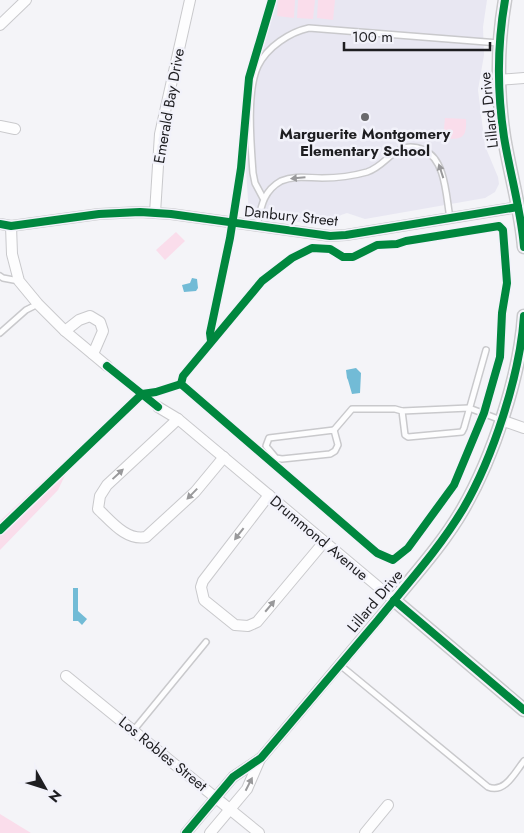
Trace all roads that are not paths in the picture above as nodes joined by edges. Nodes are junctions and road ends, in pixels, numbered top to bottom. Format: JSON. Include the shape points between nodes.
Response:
{"nodes":[{"id":1,"x":26,"y":0,"type":"edge"},
{"id":2,"x":190,"y":0,"type":"edge"},
{"id":3,"x":505,"y":0,"type":"edge"},
{"id":4,"x":0,"y":25,"type":"edge"},
{"id":5,"x":499,"y":43,"type":"junction"},
{"id":6,"x":524,"y":78,"type":"edge"},
{"id":7,"x":498,"y":80,"type":"junction"},
{"id":8,"x":0,"y":126,"type":"edge"},
{"id":9,"x":15,"y":128,"type":"dead end"},
{"id":10,"x":263,"y":198,"type":"junction"},
{"id":11,"x":518,"y":207,"type":"junction"},
{"id":12,"x":155,"y":213,"type":"junction"},
{"id":13,"x":450,"y":219,"type":"junction"},
{"id":14,"x":5,"y":225,"type":"edge"},
{"id":15,"x":257,"y":227,"type":"junction"},
{"id":16,"x":524,"y":247,"type":"edge"},
{"id":17,"x":0,"y":276,"type":"edge"},
{"id":18,"x":19,"y":281,"type":"junction"},
{"id":19,"x":38,"y":304,"type":"junction"},
{"id":20,"x":524,"y":316,"type":"edge"},
{"id":21,"x":65,"y":331,"type":"junction"},
{"id":22,"x":0,"y":334,"type":"edge"},
{"id":23,"x":486,"y":350,"type":"dead end"},
{"id":24,"x":93,"y":354,"type":"junction"},
{"id":25,"x":107,"y":366,"type":"dead end"},
{"id":26,"x":158,"y":406,"type":"dead end"},
{"id":27,"x":470,"y":408,"type":"junction"},
{"id":28,"x":402,"y":412,"type":"junction"},
{"id":29,"x":178,"y":419,"type":"junction"},
{"id":30,"x":501,"y":420,"type":"junction"},
{"id":31,"x":524,"y":428,"type":"edge"},
{"id":32,"x":334,"y":430,"type":"junction"},
{"id":33,"x":224,"y":457,"type":"junction"},
{"id":34,"x":269,"y":495,"type":"junction"},
{"id":35,"x":324,"y":542,"type":"junction"},
{"id":36,"x":394,"y":600,"type":"junction"},
{"id":37,"x":206,"y":642,"type":"dead end"},
{"id":38,"x":340,"y":665,"type":"junction"},
{"id":39,"x":66,"y":676,"type":"dead end"},
{"id":40,"x":524,"y":710,"type":"edge"},
{"id":41,"x":133,"y":731,"type":"junction"},
{"id":42,"x":261,"y":758,"type":"junction"},
{"id":43,"x":524,"y":761,"type":"edge"},
{"id":44,"x":216,"y":798,"type":"junction"},
{"id":45,"x":388,"y":805,"type":"dead end"},
{"id":46,"x":230,"y":809,"type":"junction"},
{"id":47,"x":186,"y":833,"type":"edge"},
{"id":48,"x":210,"y":833,"type":"edge"},
{"id":49,"x":259,"y":833,"type":"edge"},
{"id":50,"x":365,"y":833,"type":"edge"}],
"edges":[{"from":1,"to":4,"type":"street"},
{"from":2,"to":12,"type":"street","name":"Emerald Bay Drive","via":[[160,134]]},
{"from":3,"to":5,"type":"street","name":"Lillard Drive"},
{"from":5,"to":7,"type":"street","name":"Lillard Drive"},
{"from":5,"to":10,"type":"lane","via":[[309,28],[290,35],[265,55],[258,65],[252,89],[253,173]]},
{"from":6,"to":7,"type":"street"},
{"from":7,"to":11,"type":"street","name":"Lillard Drive","via":[[504,137]]},
{"from":8,"to":9,"type":"street"},
{"from":13,"to":10,"type":"lane","one_way":true,"via":[[442,170],[432,155],[417,148],[401,148],[376,168],[362,173],[290,178],[276,185]]},
{"from":10,"to":15,"type":"lane"},
{"from":11,"to":13,"type":"street","name":"Danbury Street"},
{"from":11,"to":16,"type":"street","name":"Lillard Drive"},
{"from":12,"to":14,"type":"street","name":"Danbury Street","via":[[99,214]]},
{"from":12,"to":15,"type":"street","name":"Danbury Street"},
{"from":13,"to":15,"type":"street","name":"Danbury Street","via":[[330,236]]},
{"from":14,"to":18,"type":"street"},
{"from":17,"to":18,"type":"lane"},
{"from":18,"to":19,"type":"street"},
{"from":19,"to":21,"type":"street"},
{"from":19,"to":22,"type":"lane","via":[[26,310]]},
{"from":20,"to":30,"type":"street","name":"Lillard Drive","via":[[523,335]]},
{"from":21,"to":24,"type":"street"},
{"from":21,"to":24,"type":"street","via":[[90,316],[100,322],[103,331]]},
{"from":23,"to":27,"type":"lane"},
{"from":24,"to":25,"type":"street"},
{"from":26,"to":29,"type":"street","name":"Drummond Avenue"},
{"from":27,"to":28,"type":"lane"},
{"from":27,"to":28,"type":"lane","via":[[462,432],[411,438],[405,434]]},
{"from":27,"to":30,"type":"lane"},
{"from":28,"to":32,"type":"lane","via":[[395,409],[352,409]]},
{"from":29,"to":33,"type":"street","name":"Drummond Avenue"},
{"from":33,"to":29,"type":"street","one_way":true,"via":[[195,492],[146,537],[131,536],[120,529],[98,509],[100,496],[113,478]]},
{"from":30,"to":31,"type":"street"},
{"from":30,"to":36,"type":"street","name":"Lillard Drive","via":[[463,509]]},
{"from":32,"to":32,"type":"lane","via":[[269,438],[266,446],[276,458],[282,459],[330,454],[338,445]]},
{"from":33,"to":34,"type":"street","name":"Drummond Avenue"},
{"from":34,"to":35,"type":"street","name":"Drummond Avenue"},
{"from":34,"to":35,"type":"street","one_way":true,"via":[[203,580],[204,600],[235,625],[248,626],[257,622]]},
{"from":35,"to":36,"type":"street","name":"Drummond Avenue"},
{"from":36,"to":38,"type":"street","name":"Lillard Drive"},
{"from":36,"to":40,"type":"street","name":"Drummond Avenue"},
{"from":37,"to":41,"type":"lane"},
{"from":38,"to":42,"type":"street","name":"Lillard Drive"},
{"from":38,"to":43,"type":"lane","via":[[488,787],[502,787]]},
{"from":39,"to":41,"type":"street","name":"Los Robles Street"},
{"from":41,"to":44,"type":"street","name":"Los Robles Street"},
{"from":42,"to":44,"type":"street","name":"Lillard Drive","via":[[233,777]]},
{"from":46,"to":42,"type":"street","name":"Lillard Drive","one_way":true,"via":[[247,789]]},
{"from":44,"to":46,"type":"street","name":"Los Robles Street"},
{"from":44,"to":47,"type":"street","name":"Lillard Drive"},
{"from":45,"to":50,"type":"street"},
{"from":46,"to":48,"type":"street","name":"Lillard Drive"},
{"from":46,"to":49,"type":"street","name":"Los Robles Street"}]}
